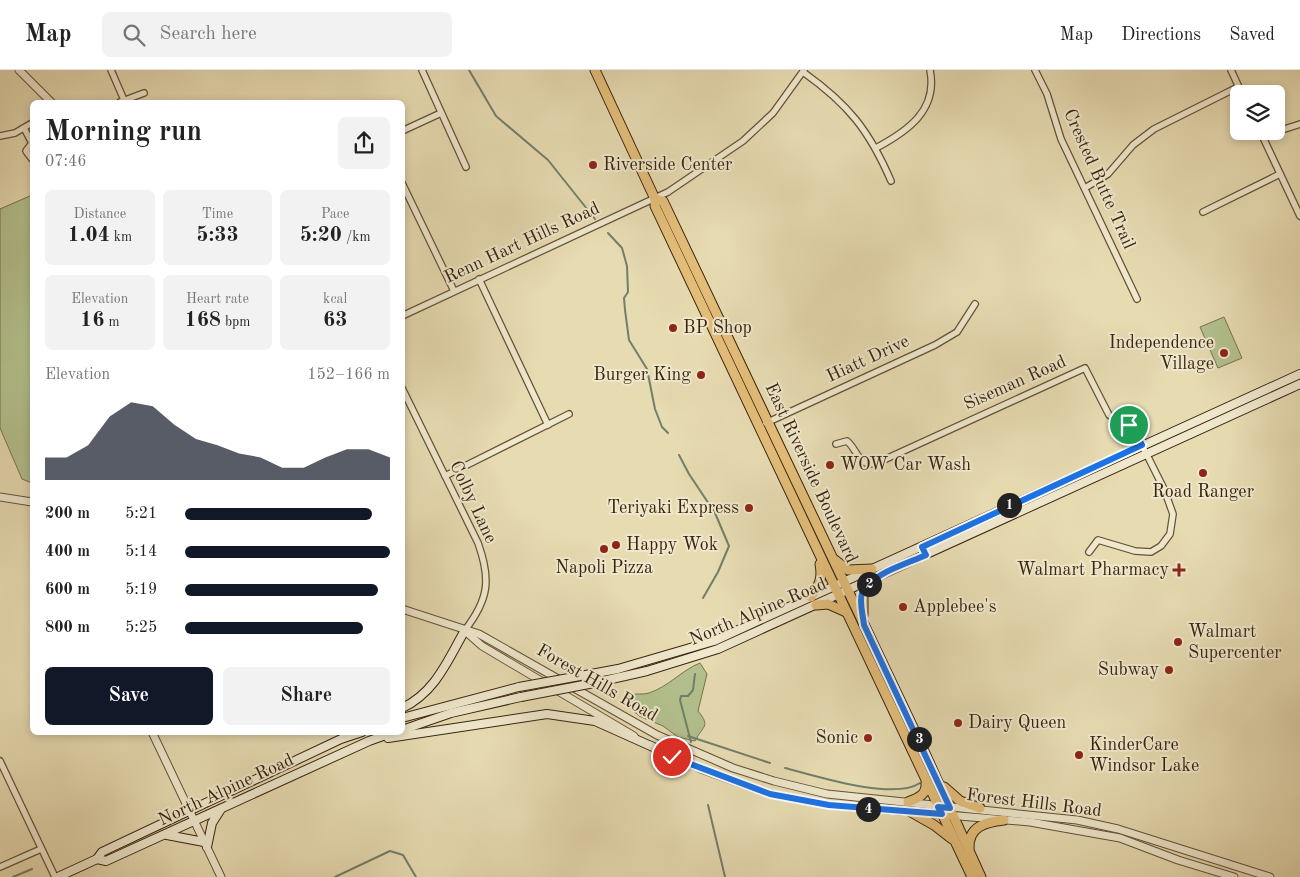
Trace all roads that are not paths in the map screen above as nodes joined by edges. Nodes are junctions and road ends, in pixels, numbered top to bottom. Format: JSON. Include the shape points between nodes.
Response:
{"nodes":[{"id":1,"x":19,"y":70,"type":"edge"},
{"id":2,"x":111,"y":70,"type":"edge"},
{"id":3,"x":422,"y":70,"type":"edge"},
{"id":4,"x":595,"y":70,"type":"edge"},
{"id":5,"x":930,"y":70,"type":"edge"},
{"id":6,"x":1035,"y":70,"type":"edge"},
{"id":7,"x":1231,"y":70,"type":"edge"},
{"id":8,"x":803,"y":71,"type":"edge"},
{"id":9,"x":1238,"y":85,"type":"edge"},
{"id":10,"x":1230,"y":90,"type":"edge"},
{"id":11,"x":144,"y":93,"type":"dead end"},
{"id":12,"x":49,"y":100,"type":"edge"},
{"id":13,"x":122,"y":100,"type":"edge"},
{"id":14,"x":125,"y":100,"type":"edge"},
{"id":15,"x":441,"y":113,"type":"junction"},
{"id":16,"x":30,"y":124,"type":"edge"},
{"id":17,"x":1300,"y":124,"type":"edge"},
{"id":18,"x":24,"y":128,"type":"junction"},
{"id":19,"x":1285,"y":128,"type":"edge"},
{"id":20,"x":405,"y":130,"type":"edge"},
{"id":21,"x":0,"y":136,"type":"edge"},
{"id":22,"x":30,"y":139,"type":"edge"},
{"id":23,"x":1264,"y":140,"type":"edge"},
{"id":24,"x":30,"y":146,"type":"edge"},
{"id":25,"x":876,"y":148,"type":"junction"},
{"id":26,"x":30,"y":156,"type":"edge"},
{"id":27,"x":466,"y":167,"type":"dead end"},
{"id":28,"x":1280,"y":174,"type":"junction"},
{"id":29,"x":892,"y":180,"type":"dead end"},
{"id":30,"x":1085,"y":188,"type":"junction"},
{"id":31,"x":405,"y":189,"type":"edge"},
{"id":32,"x":655,"y":199,"type":"junction"},
{"id":33,"x":1203,"y":212,"type":"dead end"},
{"id":34,"x":1300,"y":215,"type":"edge"},
{"id":35,"x":480,"y":279,"type":"junction"},
{"id":36,"x":454,"y":291,"type":"junction"},
{"id":37,"x":1137,"y":299,"type":"dead end"},
{"id":38,"x":975,"y":304,"type":"dead end"},
{"id":39,"x":405,"y":315,"type":"edge"},
{"id":40,"x":1300,"y":374,"type":"edge"},
{"id":41,"x":1300,"y":384,"type":"edge"},
{"id":42,"x":405,"y":394,"type":"edge"},
{"id":43,"x":568,"y":414,"type":"dead end"},
{"id":44,"x":764,"y":423,"type":"junction"},
{"id":45,"x":548,"y":425,"type":"junction"},
{"id":46,"x":836,"y":444,"type":"dead end"},
{"id":47,"x":1142,"y":445,"type":"junction"},
{"id":48,"x":1146,"y":455,"type":"junction"},
{"id":49,"x":445,"y":476,"type":"junction"},
{"id":50,"x":0,"y":497,"type":"edge"},
{"id":51,"x":30,"y":502,"type":"edge"},
{"id":52,"x":922,"y":547,"type":"junction"},
{"id":53,"x":818,"y":552,"type":"junction"},
{"id":54,"x":1089,"y":552,"type":"dead end"},
{"id":55,"x":926,"y":555,"type":"junction"},
{"id":56,"x":833,"y":559,"type":"junction"},
{"id":57,"x":872,"y":569,"type":"junction"},
{"id":58,"x":872,"y":580,"type":"junction"},
{"id":59,"x":846,"y":586,"type":"junction"},
{"id":60,"x":836,"y":591,"type":"junction"},
{"id":61,"x":813,"y":601,"type":"junction"},
{"id":62,"x":405,"y":611,"type":"edge"},
{"id":63,"x":846,"y":612,"type":"junction"},
{"id":64,"x":864,"y":625,"type":"junction"},
{"id":65,"x":465,"y":630,"type":"junction"},
{"id":66,"x":405,"y":707,"type":"edge"},
{"id":67,"x":405,"y":717,"type":"edge"},
{"id":68,"x":405,"y":729,"type":"edge"},
{"id":69,"x":153,"y":735,"type":"edge"},
{"id":70,"x":345,"y":735,"type":"edge"},
{"id":71,"x":353,"y":735,"type":"edge"},
{"id":72,"x":385,"y":735,"type":"edge"},
{"id":73,"x":341,"y":739,"type":"junction"},
{"id":74,"x":368,"y":741,"type":"junction"},
{"id":75,"x":653,"y":747,"type":"junction"},
{"id":76,"x":0,"y":761,"type":"edge"},
{"id":77,"x":931,"y":766,"type":"junction"},
{"id":78,"x":922,"y":774,"type":"junction"},
{"id":79,"x":908,"y":802,"type":"junction"},
{"id":80,"x":980,"y":808,"type":"junction"},
{"id":81,"x":221,"y":809,"type":"junction"},
{"id":82,"x":189,"y":810,"type":"junction"},
{"id":83,"x":940,"y":810,"type":"junction"},
{"id":84,"x":911,"y":812,"type":"junction"},
{"id":85,"x":952,"y":812,"type":"junction"},
{"id":86,"x":1004,"y":820,"type":"junction"},
{"id":87,"x":195,"y":821,"type":"junction"},
{"id":88,"x":165,"y":835,"type":"junction"},
{"id":89,"x":206,"y":844,"type":"junction"},
{"id":90,"x":957,"y":844,"type":"junction"},
{"id":91,"x":41,"y":849,"type":"junction"},
{"id":92,"x":970,"y":852,"type":"junction"},
{"id":93,"x":98,"y":859,"type":"junction"},
{"id":94,"x":0,"y":867,"type":"edge"},
{"id":95,"x":57,"y":877,"type":"edge"},
{"id":96,"x":221,"y":877,"type":"edge"},
{"id":97,"x":972,"y":877,"type":"edge"},
{"id":98,"x":981,"y":877,"type":"edge"},
{"id":99,"x":1234,"y":877,"type":"edge"},
{"id":100,"x":1270,"y":877,"type":"edge"}],
"edges":[{"from":1,"to":12,"type":"street"},
{"from":2,"to":13,"type":"street"},
{"from":3,"to":15,"type":"street"},
{"from":4,"to":32,"type":"main road","name":"East Riverside Boulevard"},
{"from":5,"to":25,"type":"street","via":[[933,83],[929,103],[916,120],[892,140]]},
{"from":6,"to":30,"type":"street","name":"Crested Butte Trail","via":[[1047,94],[1061,139]]},
{"from":7,"to":9,"type":"street"},
{"from":8,"to":25,"type":"street","via":[[853,114]]},
{"from":8,"to":32,"type":"street","name":"Renn Hart Hills Road","via":[[773,113],[743,141]]},
{"from":10,"to":30,"type":"street","via":[[1154,129],[1133,145],[1108,174]]},
{"from":11,"to":14,"type":"street"},
{"from":15,"to":20,"type":"street"},
{"from":15,"to":27,"type":"street"},
{"from":16,"to":18,"type":"street"},
{"from":17,"to":19,"type":"street"},
{"from":18,"to":21,"type":"street"},
{"from":18,"to":22,"type":"street"},
{"from":23,"to":28,"type":"street"},
{"from":24,"to":26,"type":"street","via":[[26,151]]},
{"from":25,"to":29,"type":"street"},
{"from":28,"to":33,"type":"street"},
{"from":28,"to":34,"type":"street"},
{"from":30,"to":37,"type":"street","name":"Crested Butte Trail"},
{"from":31,"to":36,"type":"street"},
{"from":32,"to":35,"type":"street","name":"Renn Hart Hills Road"},
{"from":32,"to":44,"type":"main road","name":"East Riverside Boulevard","via":[[655,206]]},
{"from":35,"to":36,"type":"street","name":"Renn Hart Hills Road"},
{"from":35,"to":45,"type":"street"},
{"from":36,"to":39,"type":"street","name":"Renn Hart Hills Road"},
{"from":38,"to":44,"type":"street","name":"Hiatt Drive","via":[[957,332],[935,345]]},
{"from":40,"to":47,"type":"main road","name":"North Alpine Road"},
{"from":41,"to":48,"type":"main road","name":"North Alpine Road"},
{"from":42,"to":49,"type":"street","name":"Colby Lane"},
{"from":43,"to":45,"type":"street"},
{"from":44,"to":53,"type":"main road","name":"East Riverside Boulevard"},
{"from":44,"to":56,"type":"main road","name":"East Riverside Boulevard"},
{"from":45,"to":49,"type":"street"},
{"from":46,"to":47,"type":"street","name":"Siseman Road","via":[[847,441],[862,461],[877,463],[1085,368],[1109,415],[1131,427]]},
{"from":47,"to":48,"type":"street","name":"Siseman Road"},
{"from":47,"to":52,"type":"main road","name":"North Alpine Road"},
{"from":48,"to":54,"type":"street","name":"Siseman Road","via":[[1173,514],[1170,534],[1161,546],[1151,552],[1135,551],[1098,540]]},
{"from":48,"to":55,"type":"main road","name":"North Alpine Road"},
{"from":49,"to":65,"type":"street","name":"Colby Lane","via":[[478,543],[487,577],[485,594],[474,619]]},
{"from":50,"to":51,"type":"street"},
{"from":52,"to":55,"type":"main road"},
{"from":52,"to":57,"type":"main road","name":"North Alpine Road"},
{"from":53,"to":60,"type":"main road","name":"East Riverside Boulevard"},
{"from":53,"to":61,"type":"main road","via":[[822,574]]},
{"from":55,"to":58,"type":"main road","name":"North Alpine Road"},
{"from":56,"to":57,"type":"main road","via":[[848,570]]},
{"from":56,"to":59,"type":"main road","name":"East Riverside Boulevard"},
{"from":57,"to":59,"type":"main road","name":"North Alpine Road"},
{"from":58,"to":59,"type":"main road","name":"North Alpine Road"},
{"from":58,"to":64,"type":"main road","via":[[862,592]]},
{"from":59,"to":60,"type":"main road","name":"North Alpine Road"},
{"from":59,"to":64,"type":"main road","name":"East Riverside Boulevard"},
{"from":60,"to":61,"type":"main road","name":"North Alpine Road"},
{"from":60,"to":63,"type":"main road","name":"East Riverside Boulevard"},
{"from":61,"to":63,"type":"main road"},
{"from":61,"to":67,"type":"main road","name":"North Alpine Road","bridge":true,"via":[[714,641],[618,669],[519,687]]},
{"from":61,"to":68,"type":"main road","name":"North Alpine Road","bridge":true,"via":[[718,649],[647,671],[451,713]]},
{"from":62,"to":65,"type":"street","name":"Forest Hills Road"},
{"from":63,"to":78,"type":"main road","name":"East Riverside Boulevard"},
{"from":64,"to":77,"type":"main road","name":"East Riverside Boulevard"},
{"from":65,"to":66,"type":"main road","via":[[434,685]]},
{"from":65,"to":75,"type":"street","name":"Forest Hills Road","via":[[482,646]]},
{"from":65,"to":79,"type":"street","name":"Forest Hills Road","via":[[479,634],[657,735],[733,768],[774,782],[827,794]]},
{"from":69,"to":82,"type":"street"},
{"from":70,"to":73,"type":"main road"},
{"from":71,"to":73,"type":"main road","name":"North Alpine Road"},
{"from":72,"to":74,"type":"main road","name":"North Alpine Road"},
{"from":73,"to":82,"type":"main road","name":"North Alpine Road"},
{"from":74,"to":75,"type":"main road","via":[[547,714],[595,721]]},
{"from":74,"to":81,"type":"main road","name":"North Alpine Road"},
{"from":75,"to":84,"type":"street","name":"Forest Hills Road","via":[[701,769],[770,794],[829,805]]},
{"from":76,"to":91,"type":"street"},
{"from":77,"to":80,"type":"main road","via":[[950,794]]},
{"from":77,"to":85,"type":"main road","name":"East Riverside Boulevard"},
{"from":78,"to":79,"type":"main road","via":[[925,792]]},
{"from":78,"to":83,"type":"main road","name":"East Riverside Boulevard"},
{"from":79,"to":83,"type":"street","name":"Forest Hills Road"},
{"from":80,"to":85,"type":"street","name":"Forest Hills Road"},
{"from":80,"to":100,"type":"street","name":"Forest Hills Road","via":[[1077,820],[1118,829]]},
{"from":81,"to":87,"type":"main road","name":"North Alpine Road"},
{"from":81,"to":89,"type":"main road","via":[[212,823]]},
{"from":82,"to":87,"type":"street"},
{"from":82,"to":93,"type":"main road","name":"North Alpine Road","via":[[102,852]]},
{"from":83,"to":84,"type":"street","name":"Forest Hills Road"},
{"from":83,"to":85,"type":"street","name":"Forest Hills Road"},
{"from":83,"to":90,"type":"main road","name":"East Riverside Boulevard"},
{"from":84,"to":90,"type":"main road","via":[[940,829]]},
{"from":85,"to":86,"type":"street","name":"Forest Hills Road"},
{"from":85,"to":92,"type":"main road","name":"East Riverside Boulevard"},
{"from":86,"to":92,"type":"main road","via":[[981,824],[972,834]]},
{"from":86,"to":99,"type":"street","name":"Forest Hills Road","via":[[1120,838]]},
{"from":87,"to":88,"type":"main road","name":"North Alpine Road"},
{"from":87,"to":89,"type":"street"},
{"from":88,"to":89,"type":"main road"},
{"from":88,"to":93,"type":"main road","name":"North Alpine Road","via":[[106,861]]},
{"from":89,"to":96,"type":"street"},
{"from":90,"to":97,"type":"main road","name":"East Riverside Boulevard"},
{"from":91,"to":94,"type":"street"},
{"from":91,"to":95,"type":"street"},
{"from":92,"to":98,"type":"main road","name":"East Riverside Boulevard"},
{"from":93,"to":95,"type":"main road","name":"North Alpine Road"}]}
